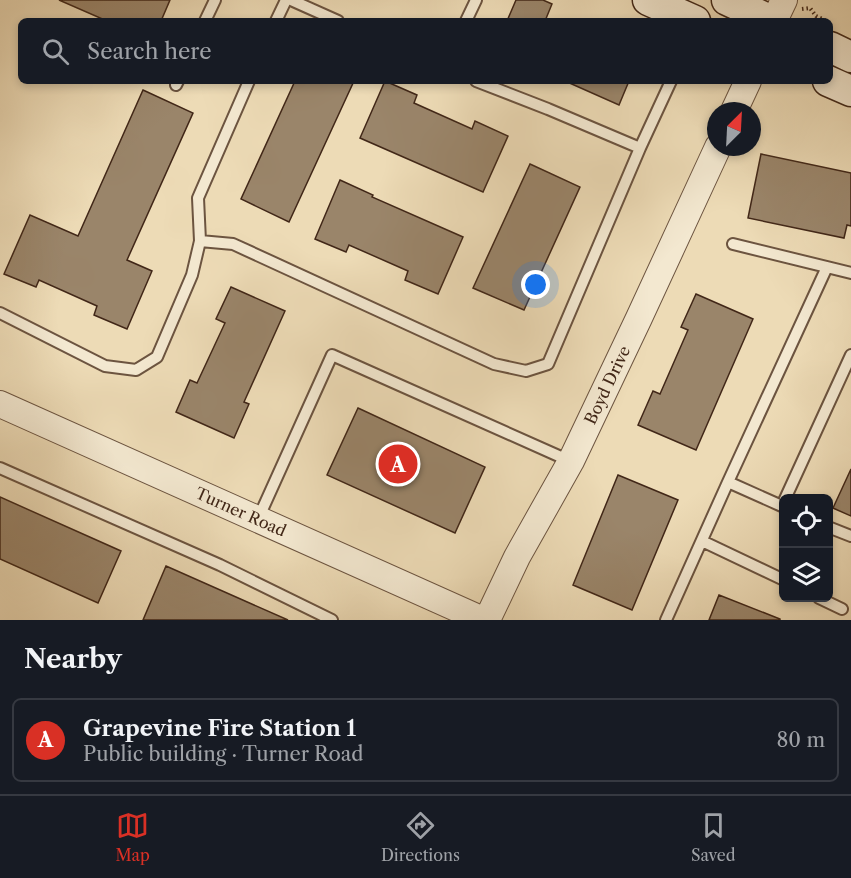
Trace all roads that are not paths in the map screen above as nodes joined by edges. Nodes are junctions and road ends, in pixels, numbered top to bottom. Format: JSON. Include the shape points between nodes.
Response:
{"nodes":[{"id":1,"x":215,"y":0,"type":"edge"},
{"id":2,"x":286,"y":0,"type":"edge"},
{"id":3,"x":291,"y":0,"type":"edge"},
{"id":4,"x":476,"y":0,"type":"edge"},
{"id":5,"x":648,"y":0,"type":"edge"},
{"id":6,"x":727,"y":0,"type":"edge"},
{"id":7,"x":784,"y":0,"type":"edge"},
{"id":8,"x":206,"y":18,"type":"edge"},
{"id":9,"x":277,"y":18,"type":"edge"},
{"id":10,"x":331,"y":18,"type":"edge"},
{"id":11,"x":467,"y":18,"type":"edge"},
{"id":12,"x":688,"y":18,"type":"edge"},
{"id":13,"x":766,"y":18,"type":"edge"},
{"id":14,"x":775,"y":18,"type":"edge"},
{"id":15,"x":833,"y":48,"type":"edge"},
{"id":16,"x":851,"y":57,"type":"edge"},
{"id":17,"x":833,"y":83,"type":"edge"},
{"id":18,"x":248,"y":84,"type":"edge"},
{"id":19,"x":484,"y":84,"type":"edge"},
{"id":20,"x":670,"y":84,"type":"edge"},
{"id":21,"x":747,"y":84,"type":"edge"},
{"id":22,"x":851,"y":91,"type":"edge"},
{"id":23,"x":738,"y":102,"type":"edge"},
{"id":24,"x":640,"y":148,"type":"junction"},
{"id":25,"x":713,"y":156,"type":"edge"},
{"id":26,"x":200,"y":241,"type":"junction"},
{"id":27,"x":733,"y":244,"type":"dead end"},
{"id":28,"x":827,"y":267,"type":"junction"},
{"id":29,"x":851,"y":273,"type":"edge"},
{"id":30,"x":0,"y":313,"type":"edge"},
{"id":31,"x":851,"y":355,"type":"edge"},
{"id":32,"x":0,"y":404,"type":"edge"},
{"id":33,"x":572,"y":461,"type":"junction"},
{"id":34,"x":0,"y":468,"type":"edge"},
{"id":35,"x":728,"y":482,"type":"junction"},
{"id":36,"x":788,"y":494,"type":"edge"},
{"id":37,"x":779,"y":502,"type":"edge"},
{"id":38,"x":258,"y":520,"type":"junction"},
{"id":39,"x":833,"y":529,"type":"edge"},
{"id":40,"x":851,"y":536,"type":"edge"},
{"id":41,"x":702,"y":541,"type":"junction"},
{"id":42,"x":779,"y":578,"type":"edge"},
{"id":43,"x":829,"y":602,"type":"edge"},
{"id":44,"x":843,"y":609,"type":"dead end"},
{"id":45,"x":332,"y":620,"type":"edge"},
{"id":46,"x":485,"y":620,"type":"edge"},
{"id":47,"x":666,"y":620,"type":"edge"}],
"edges":[{"from":1,"to":8,"type":"lane"},
{"from":2,"to":9,"type":"lane"},
{"from":3,"to":10,"type":"lane"},
{"from":4,"to":11,"type":"lane"},
{"from":5,"to":12,"type":"main road"},
{"from":6,"to":13,"type":"main road"},
{"from":7,"to":14,"type":"street"},
{"from":15,"to":16,"type":"main road"},
{"from":17,"to":22,"type":"main road"},
{"from":18,"to":26,"type":"lane","via":[[198,198]]},
{"from":19,"to":24,"type":"lane"},
{"from":20,"to":24,"type":"lane"},
{"from":21,"to":23,"type":"street"},
{"from":24,"to":26,"type":"lane","via":[[548,364],[526,371],[494,364],[233,244]]},
{"from":25,"to":33,"type":"street","name":"Boyd Drive"},
{"from":26,"to":30,"type":"lane","via":[[192,275],[157,357],[136,370],[105,366]]},
{"from":27,"to":28,"type":"lane"},
{"from":28,"to":29,"type":"lane"},
{"from":28,"to":35,"type":"lane"},
{"from":31,"to":36,"type":"lane"},
{"from":32,"to":38,"type":"street","name":"Turner Road"},
{"from":33,"to":38,"type":"lane","via":[[332,355]]},
{"from":33,"to":46,"type":"street","name":"Boyd Drive"},
{"from":34,"to":45,"type":"lane","via":[[220,565]]},
{"from":35,"to":37,"type":"lane"},
{"from":35,"to":41,"type":"lane"},
{"from":38,"to":46,"type":"street","name":"Turner Road"},
{"from":39,"to":40,"type":"lane"},
{"from":41,"to":42,"type":"lane"},
{"from":41,"to":47,"type":"lane"},
{"from":43,"to":44,"type":"lane"}]}
